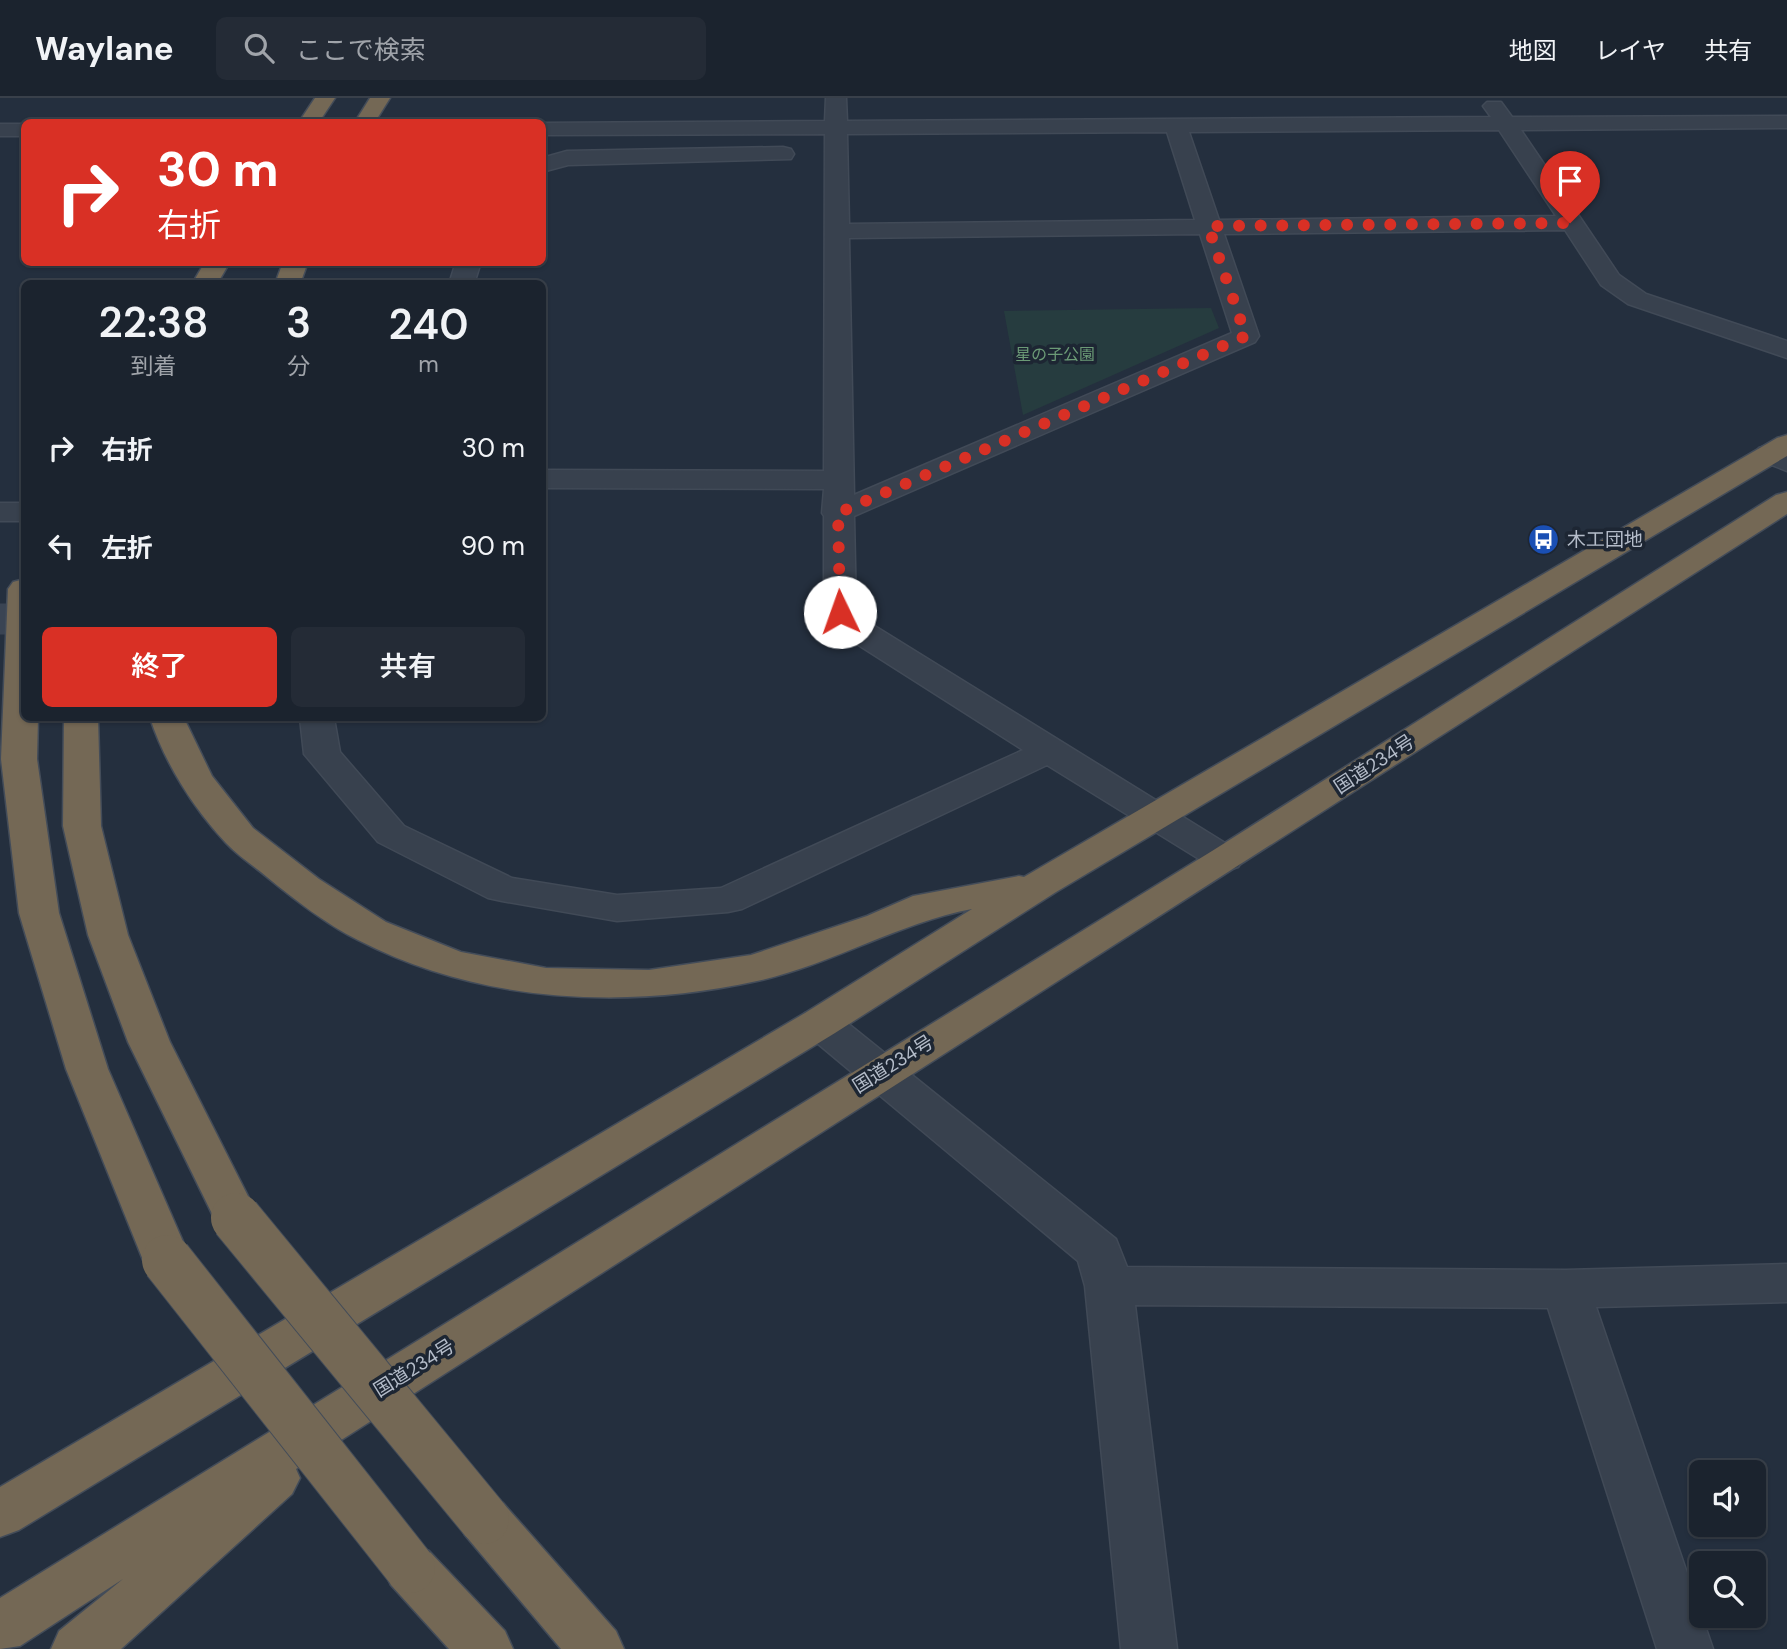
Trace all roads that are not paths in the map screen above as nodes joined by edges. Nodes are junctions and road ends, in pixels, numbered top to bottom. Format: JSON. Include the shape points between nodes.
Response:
{"nodes":[{"id":1,"x":325,"y":98,"type":"edge"},
{"id":2,"x":1489,"y":98,"type":"edge"},
{"id":3,"x":381,"y":100,"type":"edge"},
{"id":4,"x":311,"y":119,"type":"edge"},
{"id":5,"x":367,"y":119,"type":"edge"},
{"id":6,"x":1787,"y":122,"type":"edge"},
{"id":7,"x":1505,"y":124,"type":"junction"},
{"id":8,"x":836,"y":126,"type":"edge"},
{"id":9,"x":1176,"y":126,"type":"junction"},
{"id":10,"x":546,"y":129,"type":"edge"},
{"id":11,"x":0,"y":130,"type":"edge"},
{"id":12,"x":21,"y":130,"type":"edge"},
{"id":13,"x":546,"y":164,"type":"edge"},
{"id":14,"x":1570,"y":223,"type":"junction"},
{"id":15,"x":1208,"y":226,"type":"junction"},
{"id":16,"x":838,"y":231,"type":"junction"},
{"id":17,"x":1787,"y":350,"type":"edge"},
{"id":18,"x":1781,"y":453,"type":"edge"},
{"id":19,"x":546,"y":479,"type":"edge"},
{"id":20,"x":838,"y":481,"type":"junction"},
{"id":21,"x":1787,"y":501,"type":"edge"},
{"id":22,"x":0,"y":512,"type":"edge"},
{"id":23,"x":21,"y":512,"type":"edge"},
{"id":24,"x":838,"y":513,"type":"junction"},
{"id":25,"x":16,"y":600,"type":"edge"},
{"id":26,"x":81,"y":721,"type":"edge"},
{"id":27,"x":168,"y":721,"type":"edge"},
{"id":28,"x":317,"y":721,"type":"edge"},
{"id":29,"x":1049,"y":751,"type":"junction"},
{"id":30,"x":1157,"y":817,"type":"junction"},
{"id":31,"x":1225,"y":859,"type":"junction"},
{"id":32,"x":1042,"y":883,"type":"junction"},
{"id":33,"x":820,"y":1023,"type":"junction"},
{"id":34,"x":880,"y":1073,"type":"junction"},
{"id":35,"x":1787,"y":1283,"type":"edge"},
{"id":36,"x":1110,"y":1286,"type":"junction"},
{"id":37,"x":1566,"y":1289,"type":"junction"},
{"id":38,"x":348,"y":1410,"type":"junction"},
{"id":39,"x":0,"y":1514,"type":"edge"},
{"id":40,"x":0,"y":1629,"type":"edge"},
{"id":41,"x":79,"y":1649,"type":"edge"},
{"id":42,"x":485,"y":1649,"type":"edge"},
{"id":43,"x":596,"y":1649,"type":"edge"},
{"id":44,"x":1149,"y":1649,"type":"edge"},
{"id":45,"x":1685,"y":1649,"type":"edge"}],
"edges":[{"from":1,"to":4,"type":"highway"},
{"from":2,"to":7,"type":"street"},
{"from":3,"to":5,"type":"highway"},
{"from":6,"to":7,"type":"street"},
{"from":7,"to":9,"type":"street"},
{"from":7,"to":14,"type":"street"},
{"from":8,"to":9,"type":"street","via":[[1121,117]]},
{"from":8,"to":10,"type":"street"},
{"from":8,"to":13,"type":"street"},
{"from":8,"to":16,"type":"street"},
{"from":9,"to":15,"type":"street"},
{"from":11,"to":12,"type":"street"},
{"from":14,"to":15,"type":"street"},
{"from":14,"to":17,"type":"street","via":[[1610,280],[1637,299]]},
{"from":15,"to":16,"type":"street"},
{"from":15,"to":24,"type":"street","via":[[1246,336]]},
{"from":16,"to":20,"type":"street"},
{"from":18,"to":30,"type":"highway"},
{"from":19,"to":20,"type":"street"},
{"from":20,"to":24,"type":"street"},
{"from":21,"to":31,"type":"highway","name":"国道234号"},
{"from":22,"to":23,"type":"street"},
{"from":24,"to":29,"type":"street","via":[[840,612],[853,627]]},
{"from":25,"to":42,"type":"highway","bridge":true,"via":[[19,759],[39,913],[87,1069],[167,1260],[410,1568]]},
{"from":26,"to":43,"type":"highway","bridge":true,"via":[[82,826],[108,935],[149,1041],[236,1218]]},
{"from":27,"to":32,"type":"highway","via":[[195,779],[240,836],[305,888],[372,930],[452,964],[546,982],[649,984],[756,968],[927,905]]},
{"from":28,"to":29,"type":"street","via":[[322,754],[391,834],[502,889],[617,908],[727,900]]},
{"from":29,"to":30,"type":"street"},
{"from":30,"to":31,"type":"street"},
{"from":30,"to":32,"type":"highway"},
{"from":31,"to":34,"type":"highway","name":"国道234号"},
{"from":32,"to":33,"type":"highway"},
{"from":33,"to":34,"type":"street"},
{"from":33,"to":39,"type":"highway"},
{"from":34,"to":36,"type":"street","via":[[1099,1252]]},
{"from":34,"to":38,"type":"highway","name":"国道234号"},
{"from":35,"to":37,"type":"street"},
{"from":36,"to":37,"type":"street"},
{"from":36,"to":44,"type":"street"},
{"from":37,"to":45,"type":"street"},
{"from":38,"to":40,"type":"highway","name":"国道234号"},
{"from":38,"to":41,"type":"highway"}]}
